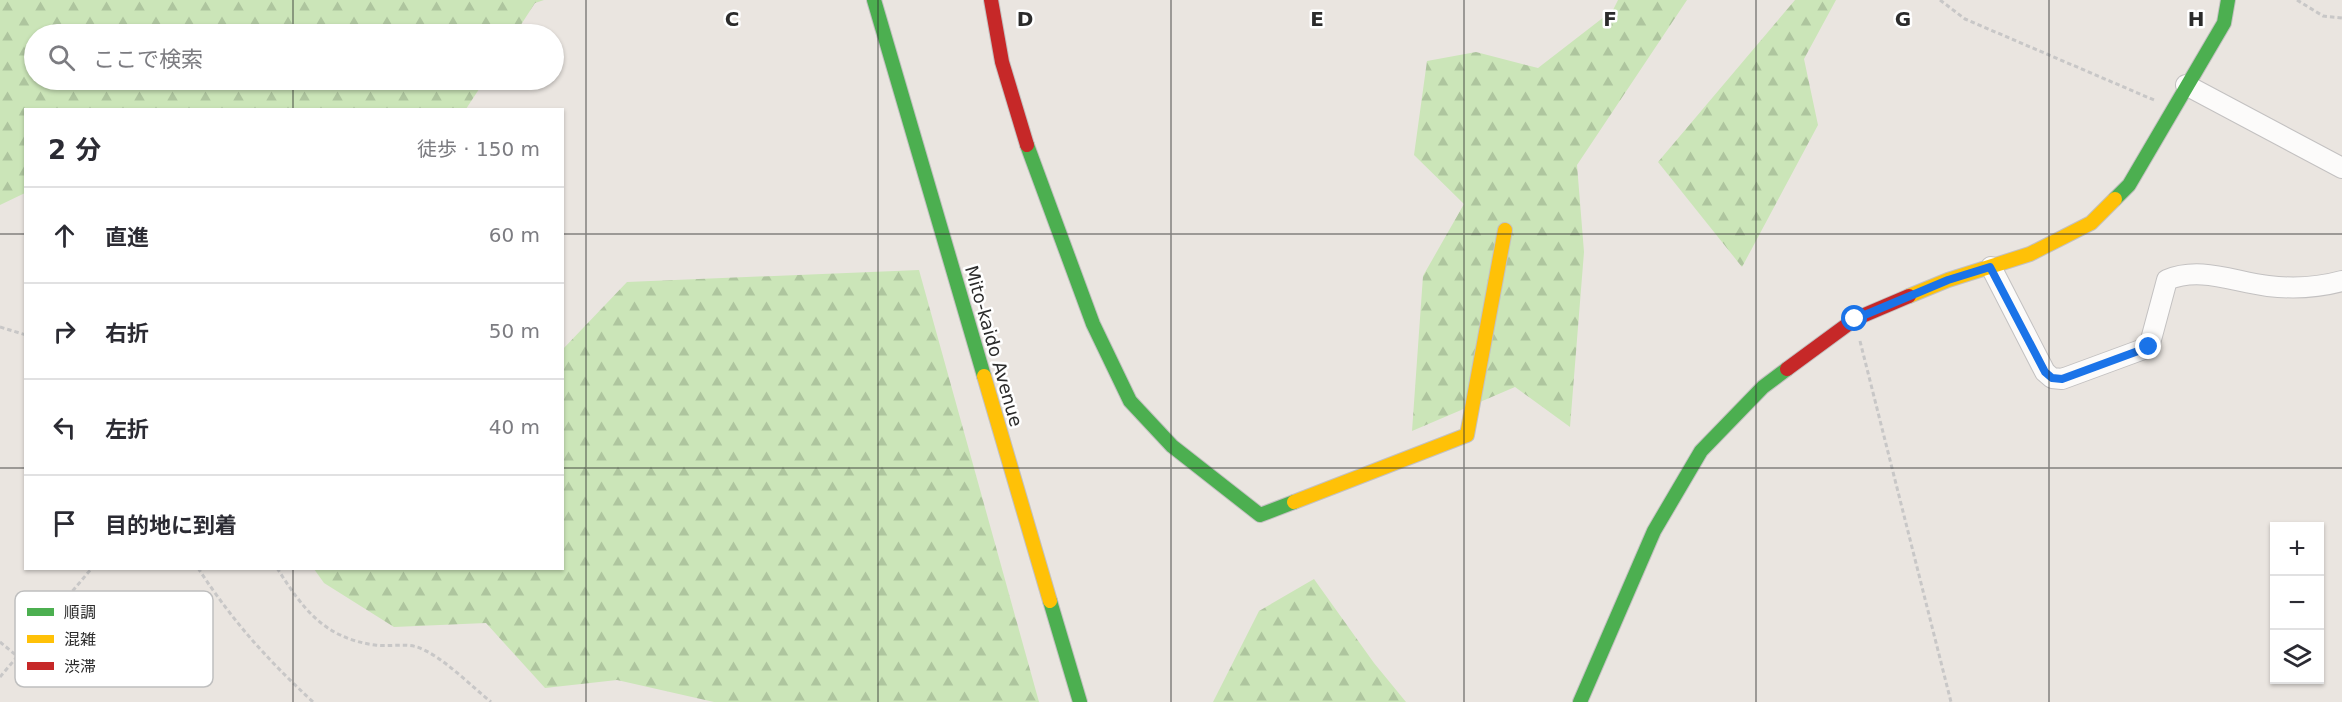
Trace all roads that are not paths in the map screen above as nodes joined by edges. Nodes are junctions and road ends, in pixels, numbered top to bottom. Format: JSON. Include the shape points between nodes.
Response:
{"nodes":[{"id":1,"x":874,"y":0,"type":"edge"},
{"id":2,"x":991,"y":0,"type":"edge"},
{"id":3,"x":2228,"y":0,"type":"edge"},
{"id":4,"x":2186,"y":86,"type":"junction"},
{"id":5,"x":2342,"y":168,"type":"edge"},
{"id":6,"x":1505,"y":230,"type":"dead end"},
{"id":7,"x":1990,"y":267,"type":"junction"},
{"id":8,"x":2342,"y":281,"type":"edge"},
{"id":9,"x":1080,"y":702,"type":"edge"},
{"id":10,"x":1580,"y":702,"type":"edge"}],
"edges":[{"from":1,"to":9,"type":"main road","name":"Mito-kaido Avenue"},
{"from":2,"to":6,"type":"main road","via":[[995,32],[1021,128],[1094,326],[1131,403],[1160,435],[1260,515],[1467,435]]},
{"from":3,"to":4,"type":"main road","via":[[2224,23]]},
{"from":4,"to":5,"type":"street"},
{"from":4,"to":7,"type":"main road","via":[[2129,185],[2091,223],[2030,254]]},
{"from":7,"to":8,"type":"street","via":[[2045,372],[2062,379],[2149,347],[2167,280],[2178,275],[2200,273],[2267,286],[2317,288]]},
{"from":7,"to":10,"type":"main road","via":[[1855,319],[1763,387],[1701,451],[1654,531]]}]}
